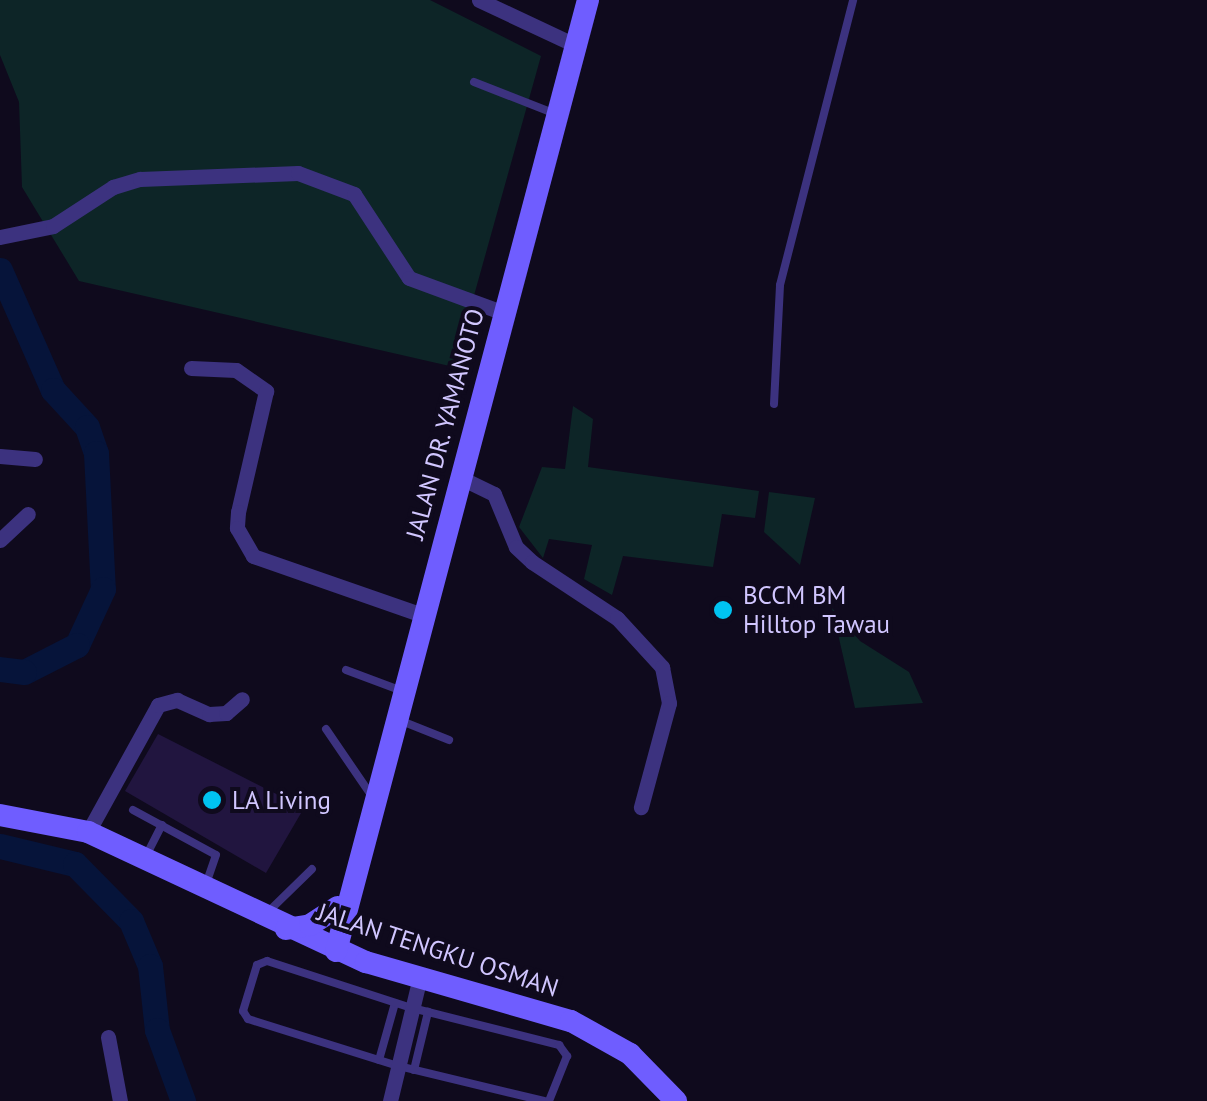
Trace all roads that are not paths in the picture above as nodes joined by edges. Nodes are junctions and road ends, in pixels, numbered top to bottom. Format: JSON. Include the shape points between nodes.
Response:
{"nodes":[{"id":1,"x":479,"y":0,"type":"edge"},
{"id":2,"x":588,"y":0,"type":"edge"},
{"id":3,"x":853,"y":0,"type":"edge"},
{"id":4,"x":576,"y":46,"type":"junction"},
{"id":5,"x":474,"y":82,"type":"dead end"},
{"id":6,"x":557,"y":114,"type":"junction"},
{"id":7,"x":0,"y":237,"type":"edge"},
{"id":8,"x":504,"y":313,"type":"junction"},
{"id":9,"x":191,"y":368,"type":"dead end"},
{"id":10,"x":774,"y":404,"type":"dead end"},
{"id":11,"x":0,"y":456,"type":"edge"},
{"id":12,"x":35,"y":459,"type":"dead end"},
{"id":13,"x":460,"y":476,"type":"junction"},
{"id":14,"x":28,"y":514,"type":"dead end"},
{"id":15,"x":0,"y":540,"type":"edge"},
{"id":16,"x":422,"y":615,"type":"junction"},
{"id":17,"x":346,"y":670,"type":"dead end"},
{"id":18,"x":402,"y":691,"type":"junction"},
{"id":19,"x":242,"y":699,"type":"dead end"},
{"id":20,"x":394,"y":718,"type":"junction"},
{"id":21,"x":326,"y":729,"type":"dead end"},
{"id":22,"x":448,"y":740,"type":"dead end"},
{"id":23,"x":373,"y":798,"type":"junction"},
{"id":24,"x":642,"y":807,"type":"dead end"},
{"id":25,"x":134,"y":810,"type":"dead end"},
{"id":26,"x":0,"y":815,"type":"edge"},
{"id":27,"x":162,"y":826,"type":"junction"},
{"id":28,"x":88,"y":832,"type":"junction"},
{"id":29,"x":144,"y":860,"type":"junction"},
{"id":30,"x":312,"y":869,"type":"dead end"},
{"id":31,"x":204,"y":888,"type":"junction"},
{"id":32,"x":343,"y":908,"type":"junction"},
{"id":33,"x":262,"y":917,"type":"junction"},
{"id":34,"x":286,"y":929,"type":"junction"},
{"id":35,"x":330,"y":948,"type":"junction"},
{"id":36,"x":366,"y":962,"type":"junction"},
{"id":37,"x":420,"y":977,"type":"junction"},
{"id":38,"x":394,"y":1002,"type":"junction"},
{"id":39,"x":420,"y":1010,"type":"junction"},
{"id":40,"x":108,"y":1037,"type":"dead end"},
{"id":41,"x":379,"y":1060,"type":"junction"},
{"id":42,"x":406,"y":1068,"type":"junction"},
{"id":43,"x":120,"y":1101,"type":"edge"},
{"id":44,"x":390,"y":1101,"type":"edge"},
{"id":45,"x":547,"y":1101,"type":"edge"},
{"id":46,"x":676,"y":1101,"type":"edge"}],
"edges":[{"from":1,"to":4,"type":"street"},
{"from":2,"to":4,"type":"street","name":"JALAN DR. YAMANOTO"},
{"from":3,"to":10,"type":"lane","via":[[780,285]]},
{"from":4,"to":6,"type":"street","name":"JALAN DR. YAMANOTO"},
{"from":5,"to":6,"type":"lane"},
{"from":6,"to":8,"type":"street","name":"JALAN DR. YAMANOTO"},
{"from":7,"to":8,"type":"street","via":[[53,226],[114,187],[140,179],[298,173],[354,194],[409,278]]},
{"from":8,"to":13,"type":"street","name":"JALAN DR. YAMANOTO"},
{"from":9,"to":16,"type":"street","via":[[236,370],[266,391],[236,528],[252,556]]},
{"from":11,"to":12,"type":"street"},
{"from":13,"to":16,"type":"street","name":"JALAN DR. YAMANOTO"},
{"from":13,"to":24,"type":"street","via":[[494,494],[516,547],[617,618],[662,666],[669,703]]},
{"from":14,"to":15,"type":"street"},
{"from":16,"to":18,"type":"street","name":"JALAN DR. YAMANOTO"},
{"from":17,"to":18,"type":"lane"},
{"from":18,"to":20,"type":"street","name":"JALAN DR. YAMANOTO"},
{"from":19,"to":28,"type":"street","via":[[226,713],[209,714],[177,700],[158,704]]},
{"from":20,"to":22,"type":"lane"},
{"from":20,"to":23,"type":"street","name":"JALAN DR. YAMANOTO"},
{"from":21,"to":23,"type":"lane"},
{"from":23,"to":32,"type":"street","name":"JALAN DR. YAMANOTO"},
{"from":25,"to":27,"type":"lane"},
{"from":26,"to":28,"type":"street","name":"JALAN TENGKU OSMAN"},
{"from":27,"to":29,"type":"lane"},
{"from":27,"to":31,"type":"lane","via":[[216,855]]},
{"from":28,"to":29,"type":"street","name":"JALAN TENGKU OSMAN"},
{"from":29,"to":31,"type":"street","name":"JALAN TENGKU OSMAN"},
{"from":30,"to":33,"type":"lane"},
{"from":31,"to":33,"type":"street","name":"JALAN TENGKU OSMAN"},
{"from":32,"to":34,"type":"street","via":[[310,926]]},
{"from":32,"to":35,"type":"street","name":"JALAN DR. YAMANOTO"},
{"from":32,"to":36,"type":"street"},
{"from":33,"to":34,"type":"street","name":"JALAN TENGKU OSMAN"},
{"from":34,"to":35,"type":"street","name":"JALAN TENGKU OSMAN"},
{"from":35,"to":36,"type":"street","name":"JALAN TENGKU OSMAN"},
{"from":36,"to":37,"type":"street","name":"JALAN TENGKU OSMAN"},
{"from":37,"to":39,"type":"street"},
{"from":37,"to":46,"type":"street","name":"JALAN TENGKU OSMAN","via":[[591,1030],[630,1054]]},
{"from":38,"to":39,"type":"lane"},
{"from":38,"to":41,"type":"lane"},
{"from":38,"to":41,"type":"lane","via":[[262,961],[243,1010],[248,1019]]},
{"from":39,"to":42,"type":"street"},
{"from":39,"to":45,"type":"lane","via":[[563,1047],[567,1056]]},
{"from":40,"to":43,"type":"street"},
{"from":41,"to":42,"type":"lane"},
{"from":42,"to":44,"type":"street"},
{"from":42,"to":45,"type":"lane"}]}
